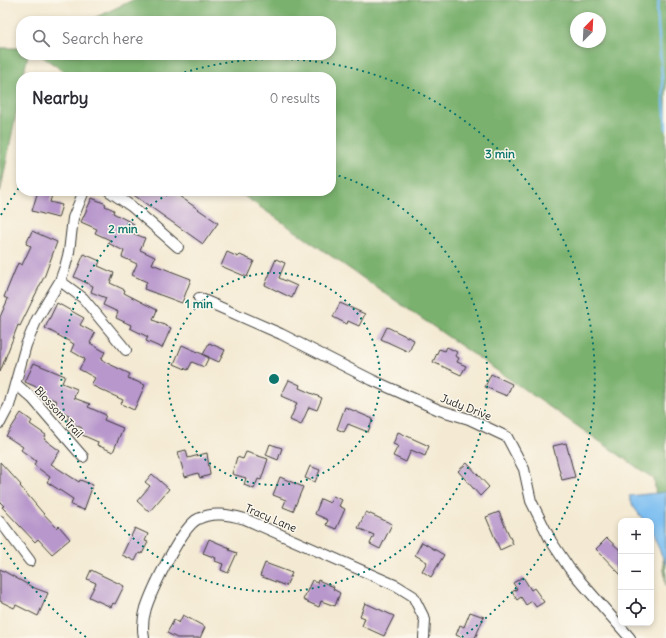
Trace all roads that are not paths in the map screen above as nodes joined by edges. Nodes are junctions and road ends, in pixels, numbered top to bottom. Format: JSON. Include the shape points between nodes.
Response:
{"nodes":[{"id":1,"x":82,"y":196,"type":"edge"},
{"id":2,"x":116,"y":196,"type":"edge"},
{"id":3,"x":178,"y":248,"type":"dead end"},
{"id":4,"x":60,"y":281,"type":"junction"},
{"id":5,"x":199,"y":298,"type":"dead end"},
{"id":6,"x":126,"y":350,"type":"dead end"},
{"id":7,"x":16,"y":384,"type":"junction"},
{"id":8,"x":0,"y":423,"type":"edge"},
{"id":9,"x":83,"y":456,"type":"dead end"},
{"id":10,"x":0,"y":521,"type":"edge"},
{"id":11,"x":30,"y":561,"type":"dead end"},
{"id":12,"x":144,"y":638,"type":"edge"},
{"id":13,"x":424,"y":638,"type":"edge"},
{"id":14,"x":630,"y":638,"type":"edge"}],
"edges":[{"from":1,"to":4,"type":"street","via":[[73,218],[69,252]]},
{"from":2,"to":3,"type":"street"},
{"from":4,"to":6,"type":"street","via":[[83,298]]},
{"from":4,"to":7,"type":"street","via":[[37,319],[26,345]]},
{"from":5,"to":14,"type":"street","name":"Judy Drive","via":[[281,334],[372,380],[507,437],[524,469],[531,501],[551,541],[569,568]]},
{"from":7,"to":8,"type":"street"},
{"from":7,"to":9,"type":"street","name":"Blossom Trail"},
{"from":10,"to":11,"type":"street"},
{"from":12,"to":13,"type":"street","name":"Tracy Lane","via":[[142,627],[146,608],[175,547],[197,519],[221,514],[245,519],[397,586],[413,596],[425,620]]}]}
